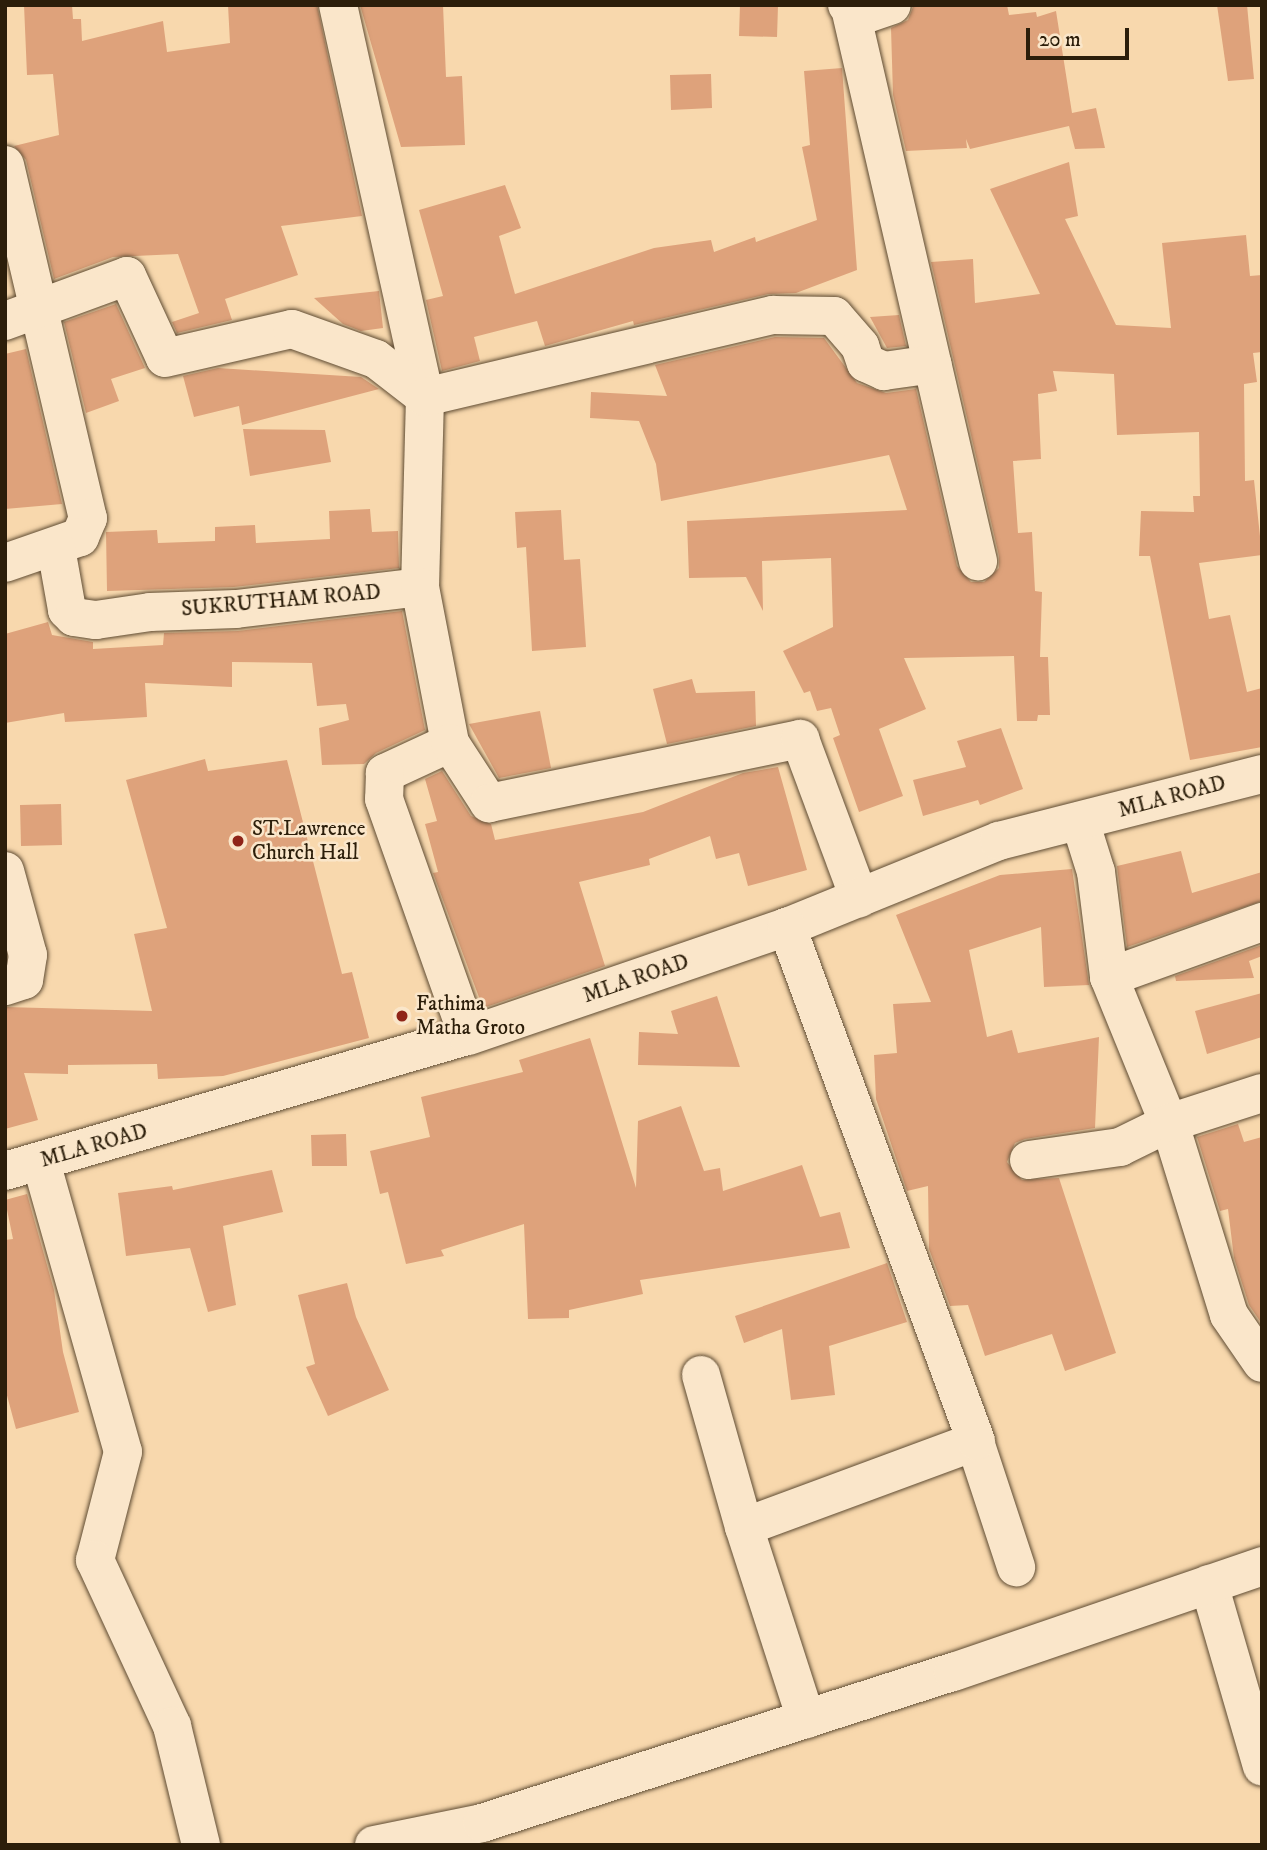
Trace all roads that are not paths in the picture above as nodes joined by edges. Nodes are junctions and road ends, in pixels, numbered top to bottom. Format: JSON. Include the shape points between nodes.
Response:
{"nodes":[{"id":1,"x":338,"y":5,"type":"edge"},
{"id":2,"x":892,"y":5,"type":"edge"},
{"id":3,"x":849,"y":7,"type":"edge"},
{"id":4,"x":5,"y":164,"type":"edge"},
{"id":5,"x":42,"y":308,"type":"junction"},
{"id":6,"x":5,"y":321,"type":"edge"},
{"id":7,"x":933,"y":364,"type":"junction"},
{"id":8,"x":425,"y":397,"type":"junction"},
{"id":9,"x":56,"y":548,"type":"junction"},
{"id":10,"x":978,"y":561,"type":"dead end"},
{"id":11,"x":5,"y":563,"type":"edge"},
{"id":12,"x":420,"y":587,"type":"junction"},
{"id":13,"x":450,"y":743,"type":"junction"},
{"id":14,"x":1262,"y":774,"type":"edge"},
{"id":15,"x":1080,"y":821,"type":"junction"},
{"id":16,"x":5,"y":871,"type":"edge"},
{"id":17,"x":859,"y":898,"type":"junction"},
{"id":18,"x":1262,"y":922,"type":"edge"},
{"id":19,"x":787,"y":927,"type":"junction"},
{"id":20,"x":1109,"y":977,"type":"junction"},
{"id":21,"x":5,"y":986,"type":"edge"},
{"id":22,"x":468,"y":1036,"type":"junction"},
{"id":23,"x":1262,"y":1093,"type":"edge"},
{"id":24,"x":1169,"y":1123,"type":"junction"},
{"id":25,"x":1029,"y":1160,"type":"dead end"},
{"id":26,"x":23,"y":1166,"type":"edge"},
{"id":27,"x":1262,"y":1363,"type":"edge"},
{"id":28,"x":701,"y":1375,"type":"dead end"},
{"id":29,"x":975,"y":1441,"type":"junction"},
{"id":30,"x":744,"y":1527,"type":"junction"},
{"id":31,"x":1262,"y":1566,"type":"edge"},
{"id":32,"x":1016,"y":1567,"type":"dead end"},
{"id":33,"x":1209,"y":1584,"type":"junction"},
{"id":34,"x":806,"y":1719,"type":"junction"},
{"id":35,"x":1262,"y":1766,"type":"edge"},
{"id":36,"x":201,"y":1845,"type":"edge"},
{"id":37,"x":374,"y":1845,"type":"edge"}],
"edges":[{"from":1,"to":8,"type":"street"},
{"from":2,"to":3,"type":"street","via":[[869,13]]},
{"from":3,"to":7,"type":"street"},
{"from":4,"to":5,"type":"street"},
{"from":5,"to":6,"type":"street"},
{"from":5,"to":8,"type":"street","via":[[127,276],[165,358],[292,329],[376,359]]},
{"from":5,"to":9,"type":"street","via":[[88,518],[80,537]]},
{"from":7,"to":8,"type":"street","via":[[884,371],[866,363],[860,346],[834,316],[773,315]]},
{"from":7,"to":10,"type":"street"},
{"from":8,"to":12,"type":"street"},
{"from":9,"to":11,"type":"street"},
{"from":9,"to":12,"type":"street","name":"SUKRUTHAM ROAD","via":[[67,610],[74,617],[96,620],[150,612],[236,610]]},
{"from":12,"to":13,"type":"street"},
{"from":13,"to":17,"type":"street","via":[[489,803],[800,739]]},
{"from":13,"to":22,"type":"street","via":[[385,773],[384,799]]},
{"from":14,"to":15,"type":"street","name":"MLA ROAD"},
{"from":15,"to":17,"type":"street","name":"MLA ROAD","via":[[999,841]]},
{"from":15,"to":20,"type":"street","via":[[1096,872]]},
{"from":16,"to":21,"type":"street","via":[[28,955],[24,980]]},
{"from":17,"to":19,"type":"street","name":"MLA ROAD"},
{"from":18,"to":20,"type":"street"},
{"from":19,"to":22,"type":"street","name":"MLA ROAD"},
{"from":19,"to":29,"type":"street"},
{"from":20,"to":24,"type":"street"},
{"from":22,"to":26,"type":"street","name":"MLA ROAD"},
{"from":23,"to":24,"type":"street"},
{"from":24,"to":25,"type":"street","via":[[1120,1147]]},
{"from":24,"to":27,"type":"street","via":[[1229,1315]]},
{"from":26,"to":36,"type":"street","via":[[123,1452],[94,1560],[172,1726]]},
{"from":28,"to":30,"type":"street"},
{"from":29,"to":30,"type":"street"},
{"from":29,"to":32,"type":"street"},
{"from":30,"to":34,"type":"street"},
{"from":31,"to":33,"type":"street"},
{"from":33,"to":34,"type":"street"},
{"from":33,"to":35,"type":"street"},
{"from":34,"to":37,"type":"street","via":[[482,1823]]}]}
